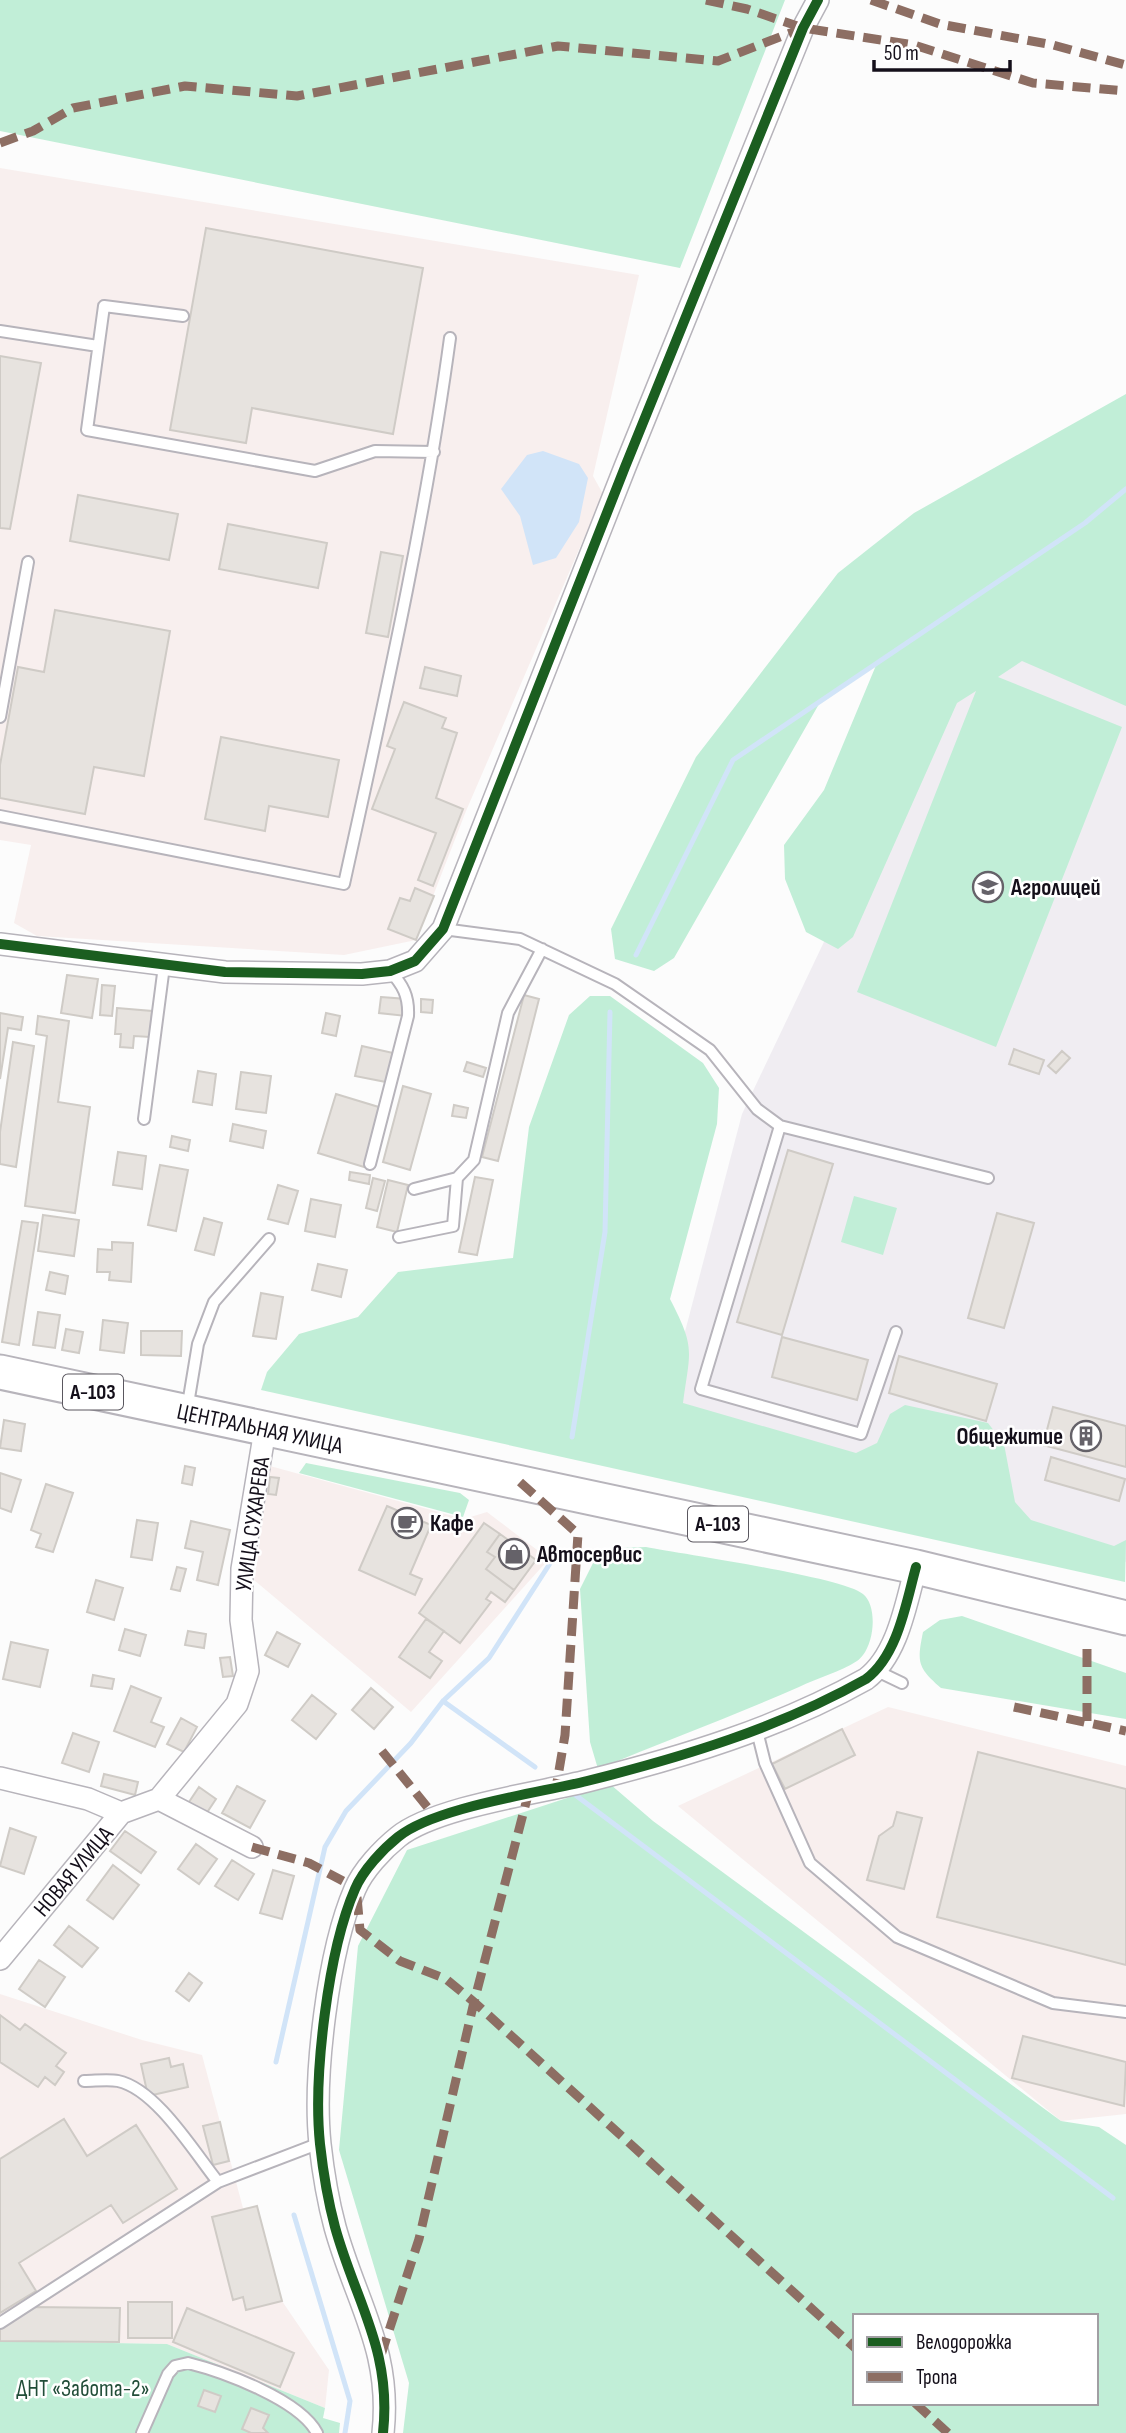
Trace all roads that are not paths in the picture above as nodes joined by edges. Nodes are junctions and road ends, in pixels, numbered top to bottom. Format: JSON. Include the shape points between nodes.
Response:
{"nodes":[{"id":1,"x":818,"y":0,"type":"edge"},
{"id":2,"x":183,"y":316,"type":"dead end"},
{"id":3,"x":0,"y":331,"type":"edge"},
{"id":4,"x":450,"y":338,"type":"dead end"},
{"id":5,"x":98,"y":346,"type":"junction"},
{"id":6,"x":434,"y":452,"type":"junction"},
{"id":7,"x":28,"y":562,"type":"dead end"},
{"id":8,"x":0,"y":717,"type":"edge"},
{"id":9,"x":0,"y":816,"type":"edge"},
{"id":10,"x":443,"y":929,"type":"junction"},
{"id":11,"x":0,"y":944,"type":"edge"},
{"id":12,"x":542,"y":949,"type":"junction"},
{"id":13,"x":164,"y":966,"type":"junction"},
{"id":14,"x":390,"y":971,"type":"junction"},
{"id":15,"x":144,"y":1119,"type":"dead end"},
{"id":16,"x":780,"y":1126,"type":"junction"},
{"id":17,"x":370,"y":1164,"type":"dead end"},
{"id":18,"x":457,"y":1178,"type":"junction"},
{"id":19,"x":988,"y":1178,"type":"dead end"},
{"id":20,"x":414,"y":1189,"type":"dead end"},
{"id":21,"x":398,"y":1237,"type":"dead end"},
{"id":22,"x":270,"y":1239,"type":"dead end"},
{"id":23,"x":896,"y":1332,"type":"dead end"},
{"id":24,"x":0,"y":1371,"type":"edge"},
{"id":25,"x":187,"y":1412,"type":"junction"},
{"id":26,"x":265,"y":1430,"type":"junction"},
{"id":27,"x":916,"y":1567,"type":"junction"},
{"id":28,"x":1126,"y":1618,"type":"edge"},
{"id":29,"x":877,"y":1671,"type":"junction"},
{"id":30,"x":902,"y":1683,"type":"dead end"},
{"id":31,"x":757,"y":1731,"type":"junction"},
{"id":32,"x":0,"y":1778,"type":"edge"},
{"id":33,"x":159,"y":1799,"type":"junction"},
{"id":34,"x":121,"y":1813,"type":"junction"},
{"id":35,"x":253,"y":1847,"type":"dead end"},
{"id":36,"x":0,"y":1959,"type":"edge"},
{"id":37,"x":1126,"y":2012,"type":"edge"},
{"id":38,"x":84,"y":2081,"type":"dead end"},
{"id":39,"x":320,"y":2143,"type":"junction"},
{"id":40,"x":218,"y":2182,"type":"junction"},
{"id":41,"x":0,"y":2323,"type":"edge"},
{"id":42,"x":142,"y":2433,"type":"edge"},
{"id":43,"x":317,"y":2433,"type":"edge"},
{"id":44,"x":383,"y":2433,"type":"edge"}],
"edges":[{"from":1,"to":10,"type":"street","via":[[625,467]]},
{"from":2,"to":5,"type":"lane","via":[[104,306]]},
{"from":3,"to":5,"type":"lane"},
{"from":4,"to":6,"type":"lane"},
{"from":5,"to":6,"type":"lane","via":[[87,430],[315,471],[375,451]]},
{"from":6,"to":9,"type":"lane","via":[[400,634],[344,884]]},
{"from":7,"to":8,"type":"lane"},
{"from":10,"to":12,"type":"lane","via":[[520,939]]},
{"from":10,"to":14,"type":"street","via":[[415,961]]},
{"from":11,"to":13,"type":"street"},
{"from":12,"to":16,"type":"lane","via":[[615,984],[710,1050],[757,1109]]},
{"from":12,"to":18,"type":"lane","via":[[508,1013],[474,1160]]},
{"from":13,"to":14,"type":"street","via":[[225,972]]},
{"from":13,"to":15,"type":"lane"},
{"from":14,"to":17,"type":"lane","via":[[409,1000],[408,1016]]},
{"from":16,"to":19,"type":"lane"},
{"from":16,"to":23,"type":"lane","via":[[701,1389],[861,1434]]},
{"from":18,"to":20,"type":"lane"},
{"from":18,"to":21,"type":"lane","via":[[453,1226]]},
{"from":22,"to":25,"type":"lane","via":[[214,1302],[198,1344]]},
{"from":24,"to":25,"type":"main road","name":"ЦЕНТРАЛЬНАЯ УЛИЦА","number":"А-103"},
{"from":25,"to":26,"type":"main road","name":"ЦЕНТРАЛЬНАЯ УЛИЦА","number":"А-103"},
{"from":26,"to":27,"type":"main road","name":"ЦЕНТРАЛЬНАЯ УЛИЦА","number":"А-103"},
{"from":26,"to":33,"type":"street","name":"УЛИЦА СУХАРЕВА","via":[[242,1569],[241,1620],[248,1671],[237,1704]]},
{"from":27,"to":28,"type":"main road","number":"А-103"},
{"from":27,"to":29,"type":"street","via":[[888,1652]]},
{"from":29,"to":30,"type":"lane"},
{"from":29,"to":31,"type":"street"},
{"from":31,"to":37,"type":"lane","via":[[765,1763],[810,1863],[897,1937],[1053,2003]]},
{"from":31,"to":39,"type":"street","via":[[588,1781],[480,1805],[411,1828],[391,1843],[356,1887],[340,1936],[318,2058]]},
{"from":32,"to":34,"type":"street","via":[[88,1799]]},
{"from":33,"to":34,"type":"street","name":"НОВАЯ УЛИЦА"},
{"from":33,"to":35,"type":"street"},
{"from":34,"to":36,"type":"street","name":"НОВАЯ УЛИЦА"},
{"from":38,"to":40,"type":"lane","via":[[116,2080],[136,2088],[159,2109]]},
{"from":39,"to":40,"type":"lane"},
{"from":39,"to":44,"type":"street","via":[[335,2227],[381,2355],[386,2409]]},
{"from":40,"to":41,"type":"lane"},
{"from":42,"to":43,"type":"lane","via":[[167,2374],[188,2363],[287,2402],[310,2420]]}]}
